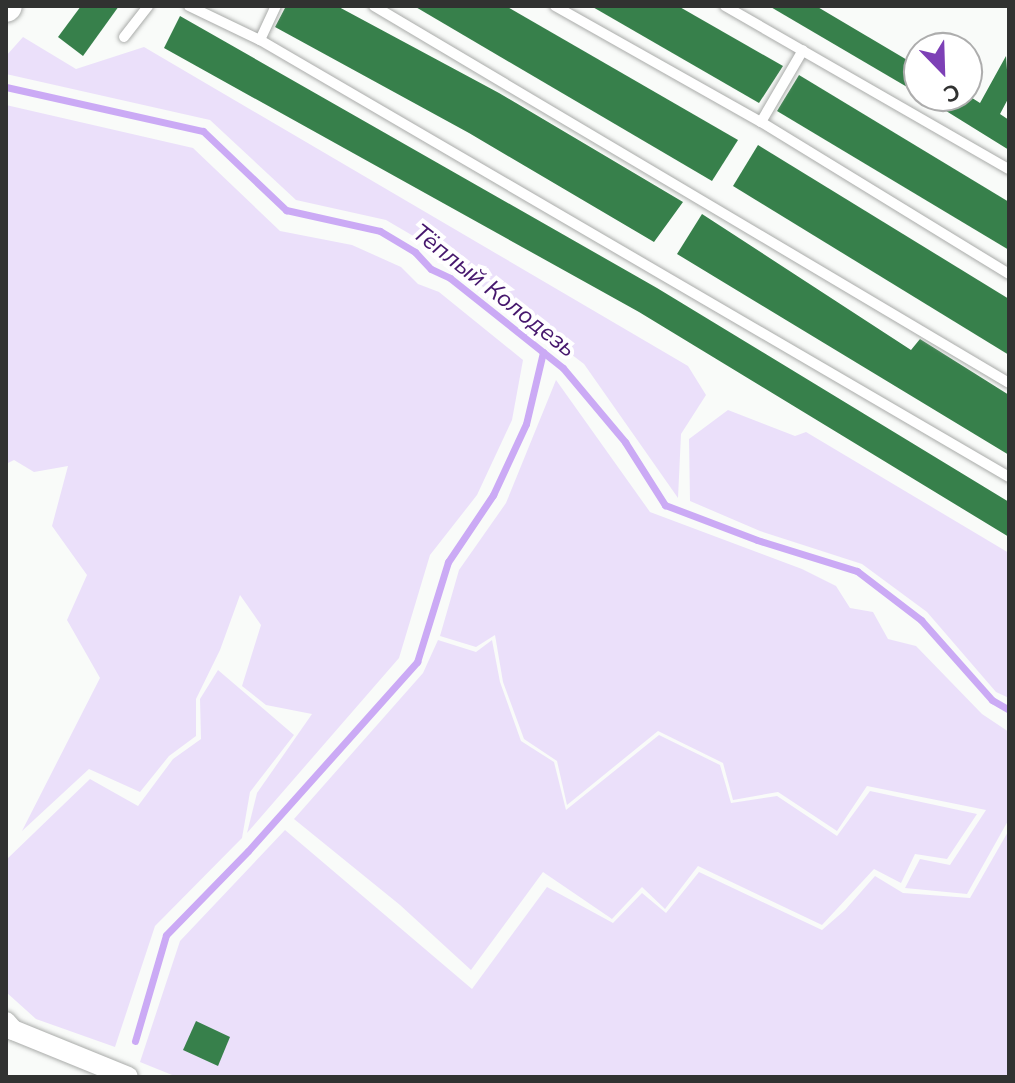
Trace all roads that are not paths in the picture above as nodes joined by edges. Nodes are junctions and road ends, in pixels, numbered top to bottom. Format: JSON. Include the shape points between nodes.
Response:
{"nodes":[{"id":1,"x":148,"y":6,"type":"edge"},
{"id":2,"x":189,"y":6,"type":"edge"},
{"id":3,"x":276,"y":6,"type":"edge"},
{"id":4,"x":374,"y":6,"type":"edge"},
{"id":5,"x":555,"y":6,"type":"edge"},
{"id":6,"x":725,"y":6,"type":"edge"},
{"id":7,"x":124,"y":37,"type":"dead end"},
{"id":8,"x":260,"y":40,"type":"junction"},
{"id":9,"x":803,"y":50,"type":"junction"},
{"id":10,"x":761,"y":122,"type":"junction"},
{"id":11,"x":1009,"y":169,"type":"edge"},
{"id":12,"x":1009,"y":274,"type":"edge"},
{"id":13,"x":1009,"y":383,"type":"edge"},
{"id":14,"x":1009,"y":477,"type":"edge"},
{"id":15,"x":6,"y":1022,"type":"edge"},
{"id":16,"x":128,"y":1077,"type":"edge"}],
"edges":[{"from":1,"to":7,"type":"lane"},
{"from":2,"to":8,"type":"lane"},
{"from":3,"to":8,"type":"lane"},
{"from":4,"to":13,"type":"lane"},
{"from":5,"to":10,"type":"lane"},
{"from":6,"to":9,"type":"lane"},
{"from":8,"to":14,"type":"lane"},
{"from":9,"to":10,"type":"lane"},
{"from":9,"to":11,"type":"lane"},
{"from":10,"to":12,"type":"lane"},
{"from":15,"to":16,"type":"street","via":[[13,1030]]}]}
